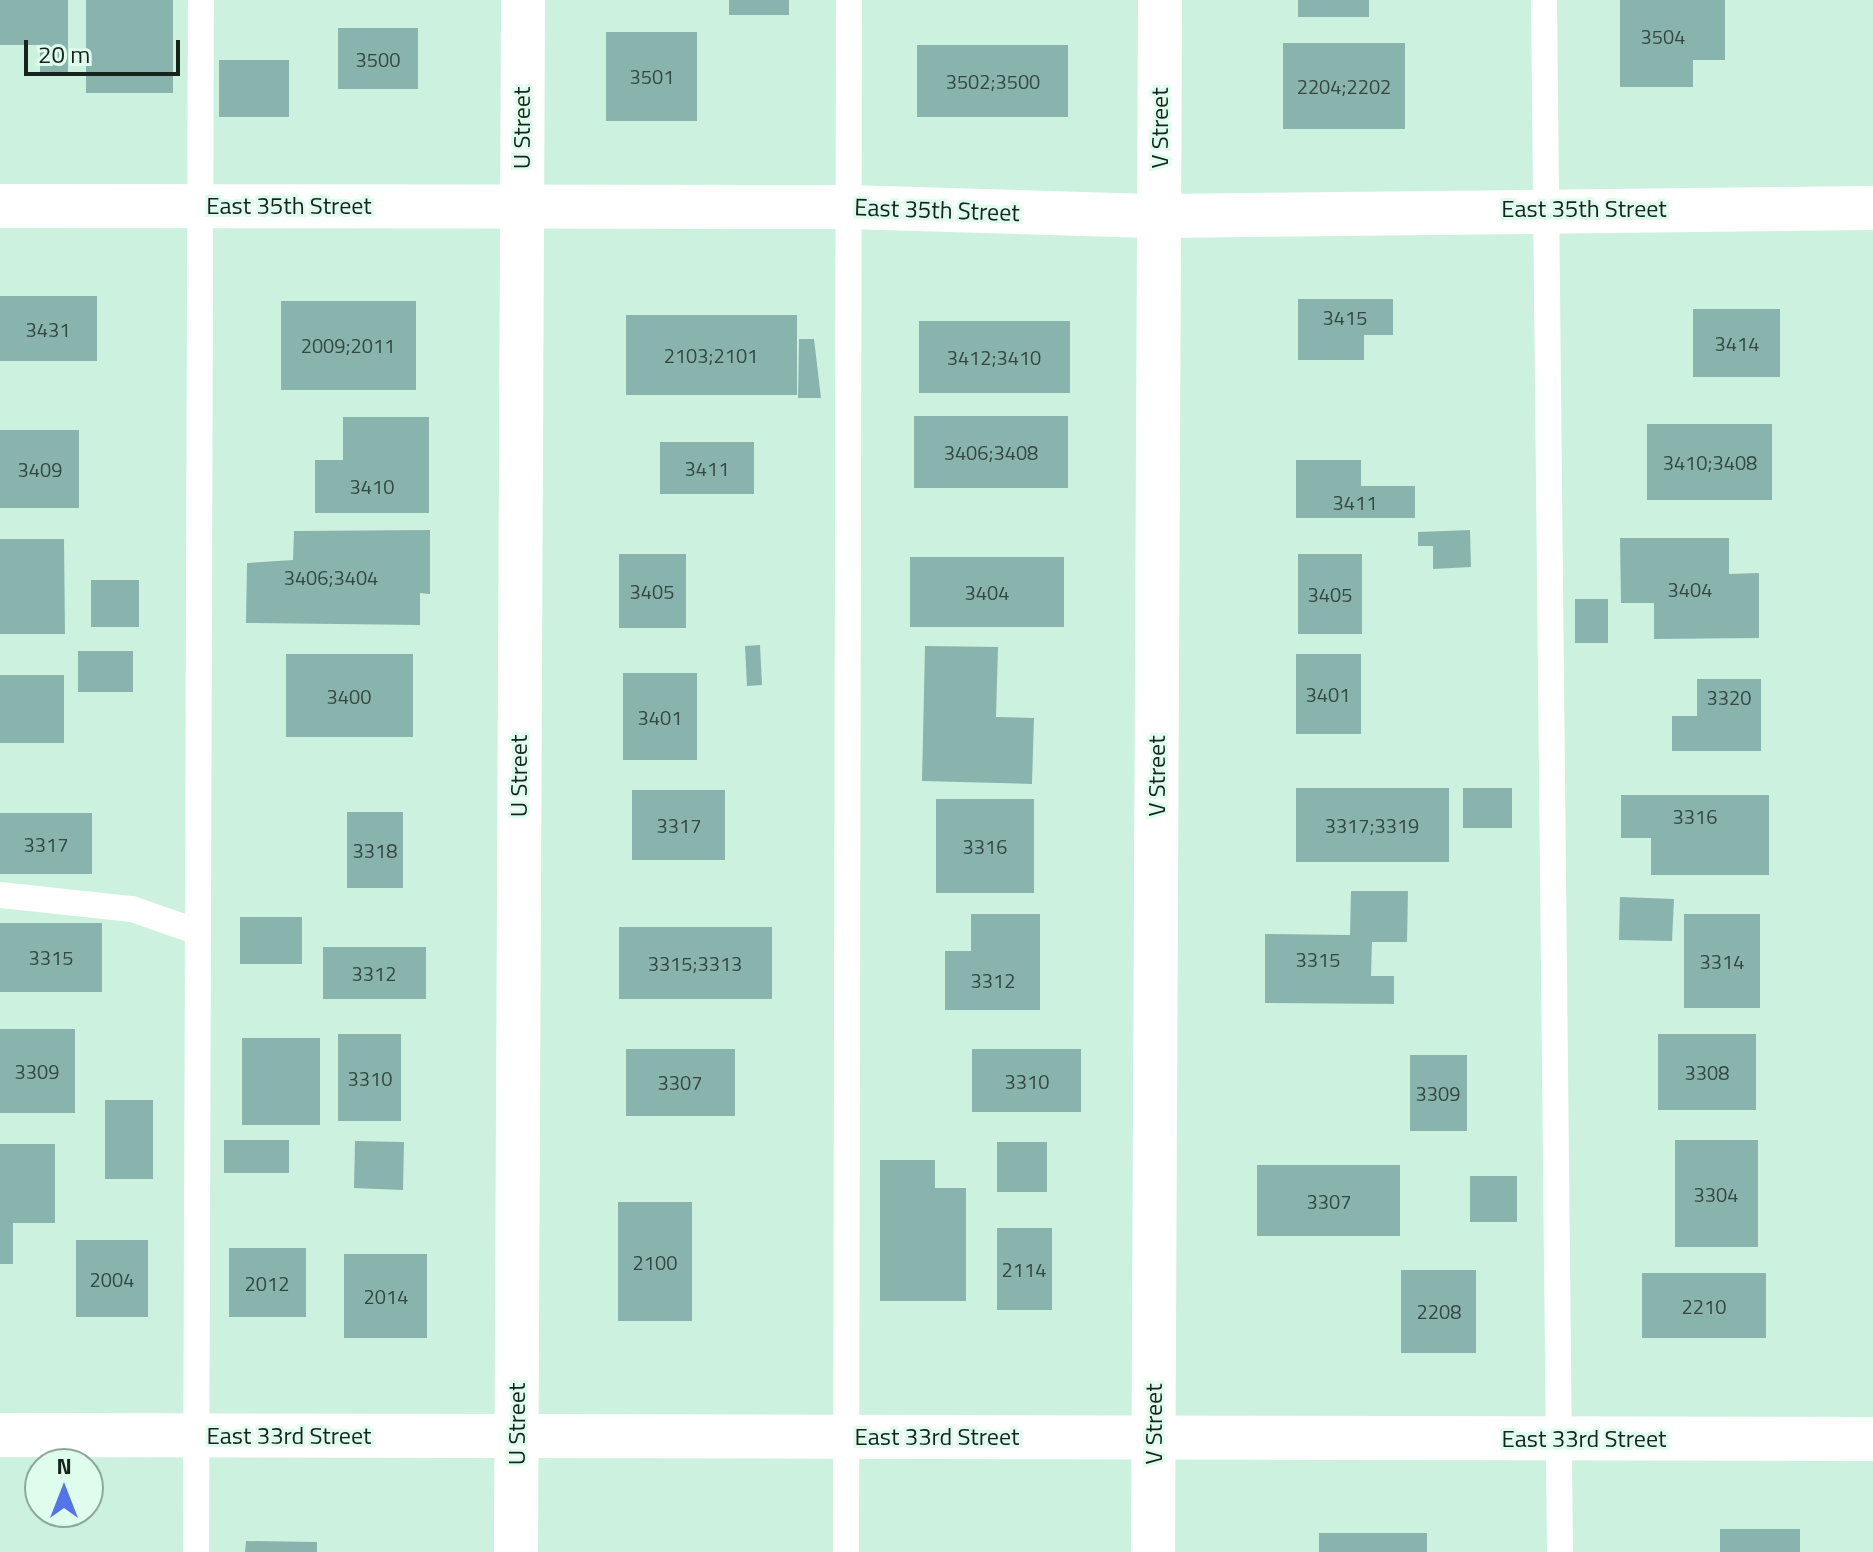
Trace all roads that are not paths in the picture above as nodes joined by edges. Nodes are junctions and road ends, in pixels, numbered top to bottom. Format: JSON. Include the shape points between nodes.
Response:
{"nodes":[{"id":1,"x":201,"y":0,"type":"edge"},
{"id":2,"x":523,"y":0,"type":"edge"},
{"id":3,"x":849,"y":0,"type":"edge"},
{"id":4,"x":1160,"y":0,"type":"edge"},
{"id":5,"x":1544,"y":0,"type":"edge"},
{"id":6,"x":0,"y":206,"type":"edge"},
{"id":7,"x":201,"y":206,"type":"junction"},
{"id":8,"x":522,"y":207,"type":"junction"},
{"id":9,"x":848,"y":207,"type":"junction"},
{"id":10,"x":1547,"y":208,"type":"junction"},
{"id":11,"x":1873,"y":208,"type":"edge"},
{"id":12,"x":1159,"y":216,"type":"junction"},
{"id":13,"x":0,"y":895,"type":"edge"},
{"id":14,"x":198,"y":932,"type":"junction"},
{"id":15,"x":0,"y":1435,"type":"edge"},
{"id":16,"x":196,"y":1436,"type":"junction"},
{"id":17,"x":517,"y":1437,"type":"junction"},
{"id":18,"x":846,"y":1437,"type":"junction"},
{"id":19,"x":1154,"y":1439,"type":"junction"},
{"id":20,"x":1558,"y":1439,"type":"junction"},
{"id":21,"x":1873,"y":1439,"type":"edge"},
{"id":22,"x":196,"y":1552,"type":"edge"},
{"id":23,"x":516,"y":1552,"type":"edge"},
{"id":24,"x":846,"y":1552,"type":"edge"},
{"id":25,"x":1153,"y":1552,"type":"edge"},
{"id":26,"x":1560,"y":1552,"type":"edge"}],
"edges":[{"from":1,"to":7,"type":"lane"},
{"from":2,"to":8,"type":"street","name":"U Street"},
{"from":3,"to":9,"type":"lane"},
{"from":4,"to":12,"type":"street","name":"V Street"},
{"from":5,"to":10,"type":"lane"},
{"from":6,"to":7,"type":"street","name":"East 35th Street"},
{"from":7,"to":8,"type":"street","name":"East 35th Street"},
{"from":7,"to":14,"type":"lane"},
{"from":8,"to":9,"type":"street","name":"East 35th Street"},
{"from":8,"to":17,"type":"street","name":"U Street"},
{"from":9,"to":12,"type":"street","name":"East 35th Street"},
{"from":9,"to":18,"type":"lane"},
{"from":10,"to":11,"type":"street","name":"East 35th Street"},
{"from":10,"to":12,"type":"street","name":"East 35th Street"},
{"from":10,"to":20,"type":"lane"},
{"from":12,"to":19,"type":"street","name":"V Street"},
{"from":13,"to":14,"type":"lane","via":[[132,909]]},
{"from":14,"to":16,"type":"lane"},
{"from":15,"to":16,"type":"street","name":"East 33rd Street"},
{"from":16,"to":17,"type":"street","name":"East 33rd Street"},
{"from":16,"to":22,"type":"lane"},
{"from":17,"to":18,"type":"street","name":"East 33rd Street"},
{"from":17,"to":23,"type":"street","name":"U Street"},
{"from":18,"to":19,"type":"street","name":"East 33rd Street"},
{"from":18,"to":24,"type":"lane"},
{"from":19,"to":20,"type":"street","name":"East 33rd Street"},
{"from":19,"to":25,"type":"street","name":"V Street"},
{"from":20,"to":21,"type":"street","name":"East 33rd Street"},
{"from":20,"to":26,"type":"lane"}]}
